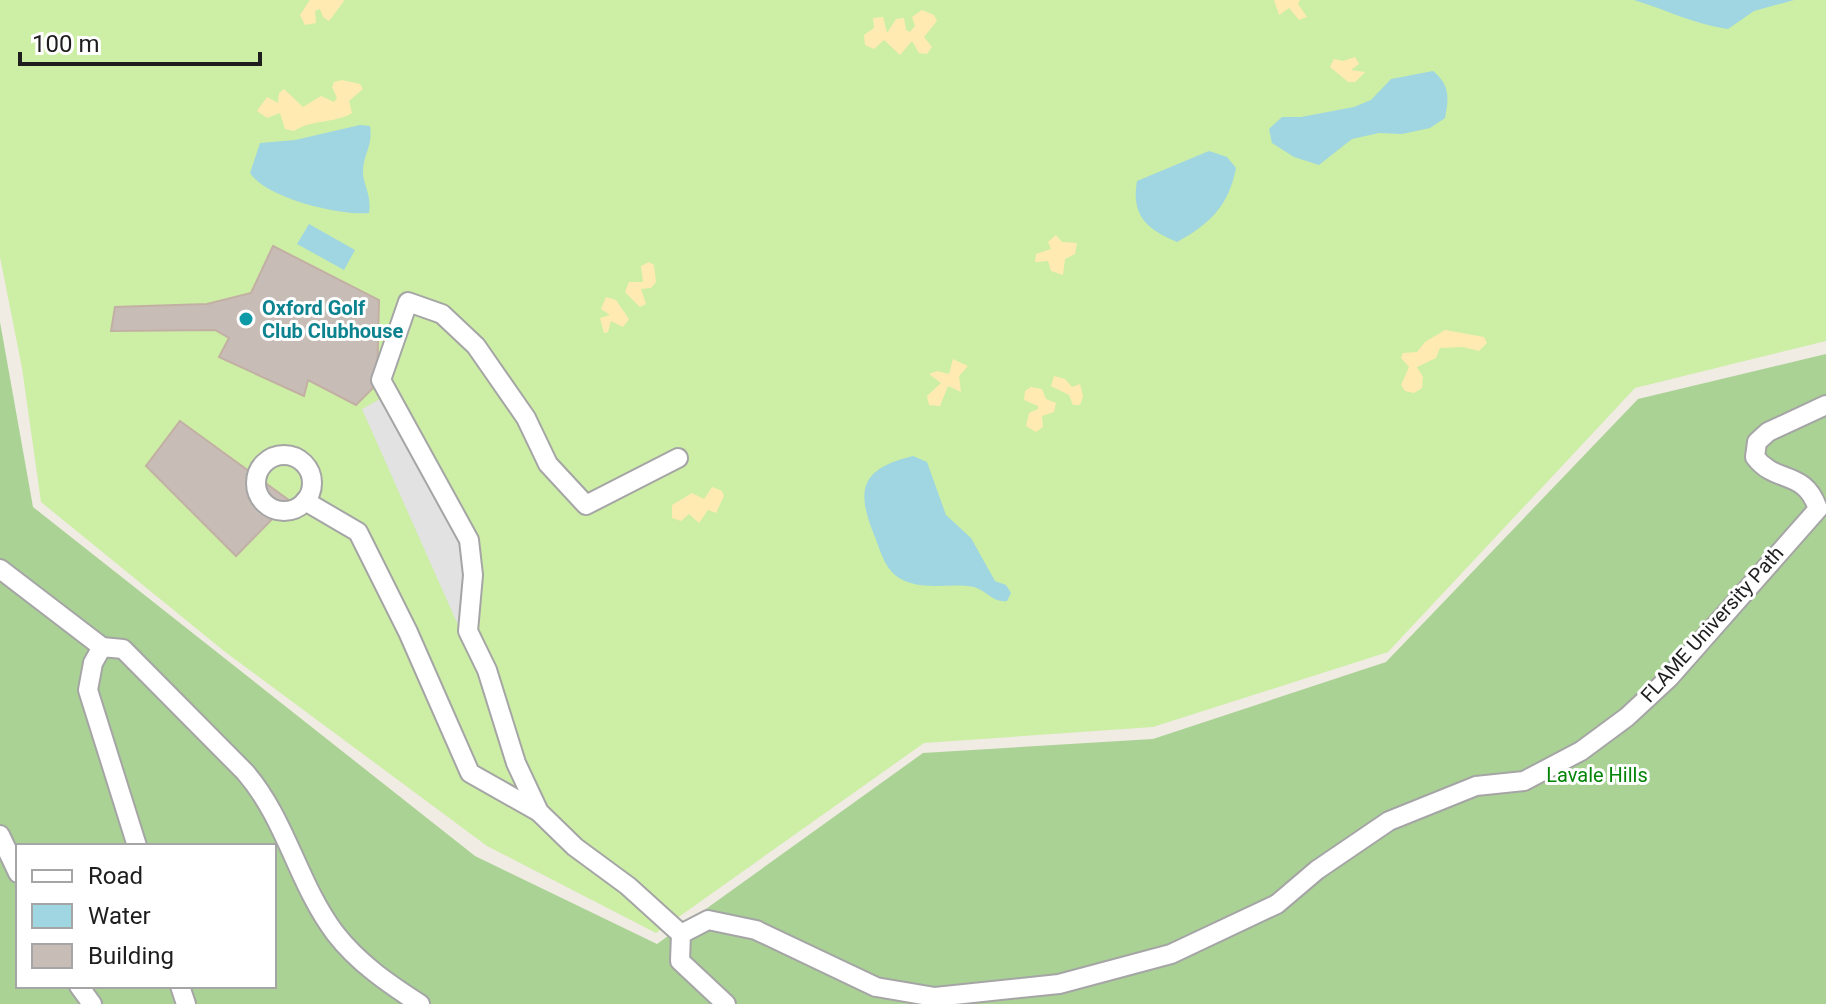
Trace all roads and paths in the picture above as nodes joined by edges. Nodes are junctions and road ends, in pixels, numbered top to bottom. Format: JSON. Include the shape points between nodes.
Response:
{"nodes":[{"id":1,"x":1826,"y":405,"type":"edge"},
{"id":2,"x":678,"y":458,"type":"dead end"},
{"id":3,"x":305,"y":501,"type":"dead end"},
{"id":4,"x":1822,"y":506,"type":"edge"},
{"id":5,"x":0,"y":569,"type":"edge"},
{"id":6,"x":102,"y":647,"type":"junction"},
{"id":7,"x":539,"y":812,"type":"junction"},
{"id":8,"x":0,"y":835,"type":"edge"},
{"id":9,"x":136,"y":844,"type":"edge"},
{"id":10,"x":16,"y":869,"type":"edge"},
{"id":11,"x":681,"y":934,"type":"junction"},
{"id":12,"x":420,"y":1004,"type":"edge"},
{"id":13,"x":726,"y":1004,"type":"edge"}],
"edges":[{"from":1,"to":4,"type":"street","name":"FLAME University Path","via":[[1768,432],[1757,442],[1755,457],[1764,469],[1812,491]]},
{"from":2,"to":7,"type":"street","via":[[586,505],[548,464],[526,418],[476,346],[442,314],[408,302],[381,380],[469,540],[473,575],[468,631]]},
{"from":3,"to":7,"type":"street","via":[[358,532],[470,773]]},
{"from":4,"to":11,"type":"street","name":"FLAME University Path","via":[[1669,678],[1581,751],[1524,781],[1476,786],[1389,821],[1277,904],[1171,954],[1059,984],[935,997],[876,987],[756,930],[708,920]]},
{"from":5,"to":6,"type":"street"},
{"from":6,"to":9,"type":"street","via":[[88,690]]},
{"from":6,"to":12,"type":"street","via":[[123,649],[245,772],[264,794],[335,932],[377,976]]},
{"from":7,"to":11,"type":"street"},
{"from":8,"to":10,"type":"street"},
{"from":11,"to":13,"type":"street","via":[[680,961]]}]}
